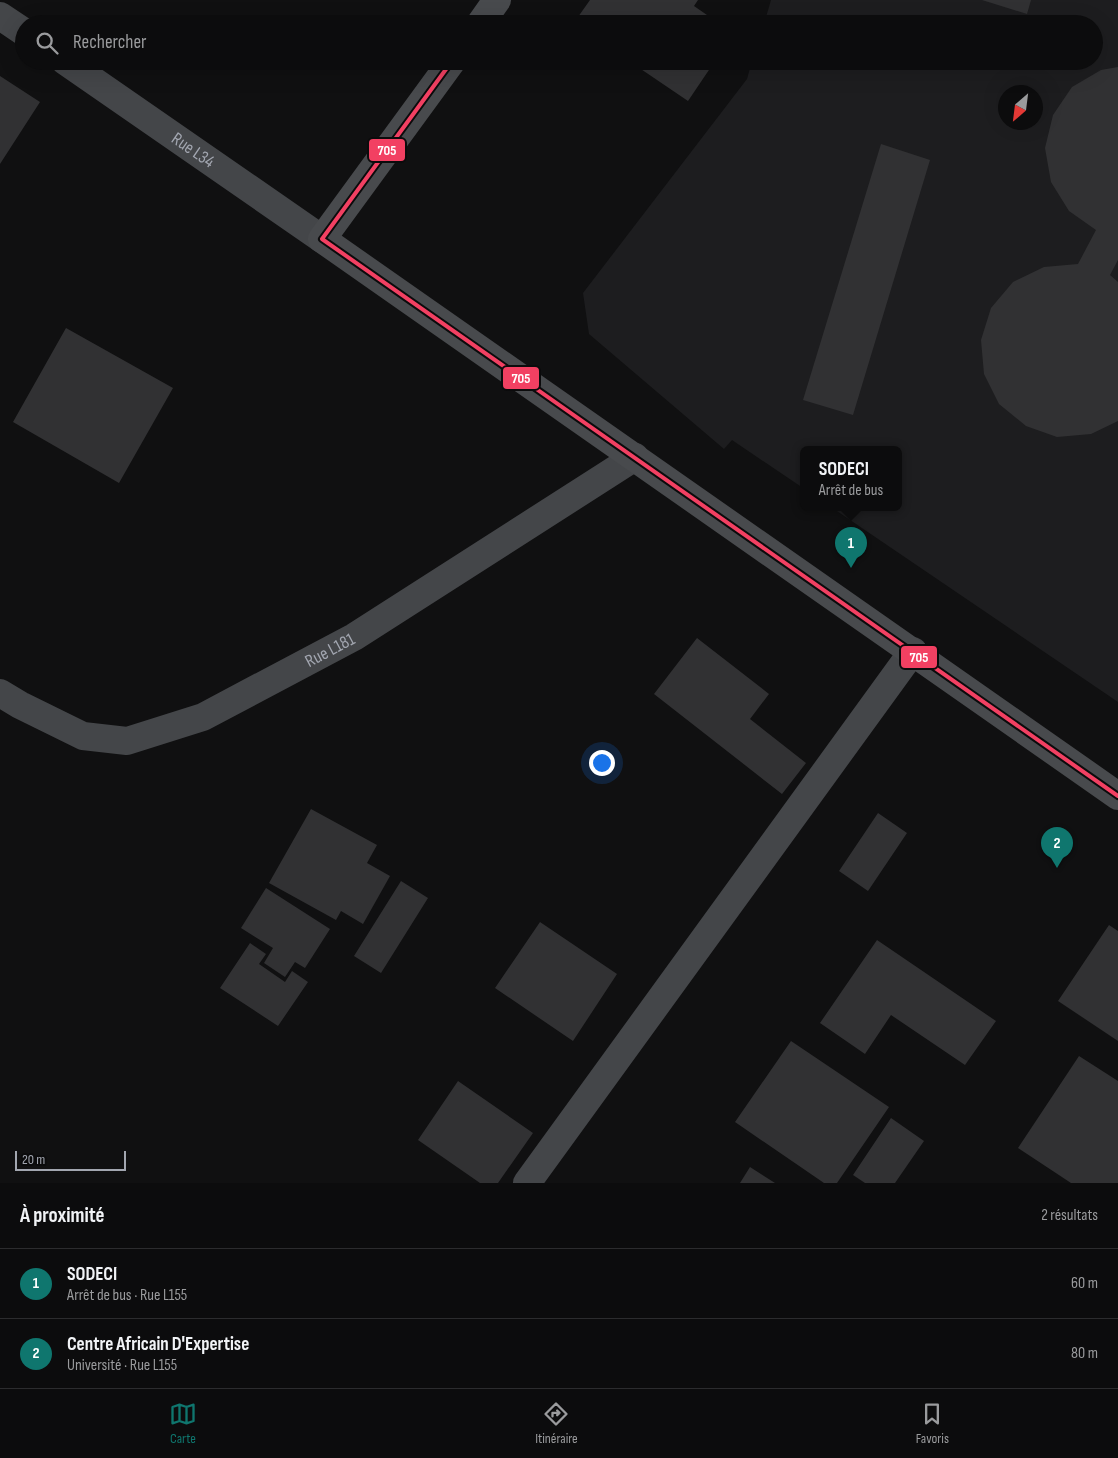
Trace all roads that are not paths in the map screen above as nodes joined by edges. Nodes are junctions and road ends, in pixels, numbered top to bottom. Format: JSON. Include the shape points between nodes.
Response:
{"nodes":[{"id":1,"x":497,"y":0,"type":"edge"},
{"id":2,"x":486,"y":15,"type":"edge"},
{"id":3,"x":0,"y":16,"type":"edge"},
{"id":4,"x":15,"y":26,"type":"edge"},
{"id":5,"x":78,"y":70,"type":"edge"},
{"id":6,"x":445,"y":70,"type":"edge"},
{"id":7,"x":322,"y":239,"type":"junction"},
{"id":8,"x":635,"y":457,"type":"junction"},
{"id":9,"x":913,"y":651,"type":"junction"},
{"id":10,"x":0,"y":693,"type":"edge"},
{"id":11,"x":1118,"y":796,"type":"edge"},
{"id":12,"x":527,"y":1183,"type":"edge"}],
"edges":[{"from":1,"to":2,"type":"street"},
{"from":3,"to":4,"type":"street"},
{"from":5,"to":7,"type":"street","name":"Rue L34"},
{"from":6,"to":7,"type":"street"},
{"from":7,"to":8,"type":"street"},
{"from":8,"to":9,"type":"street"},
{"from":8,"to":10,"type":"street","name":"Rue L181","via":[[354,637],[202,717],[127,741],[83,736]]},
{"from":9,"to":11,"type":"street"},
{"from":9,"to":12,"type":"street"}]}
